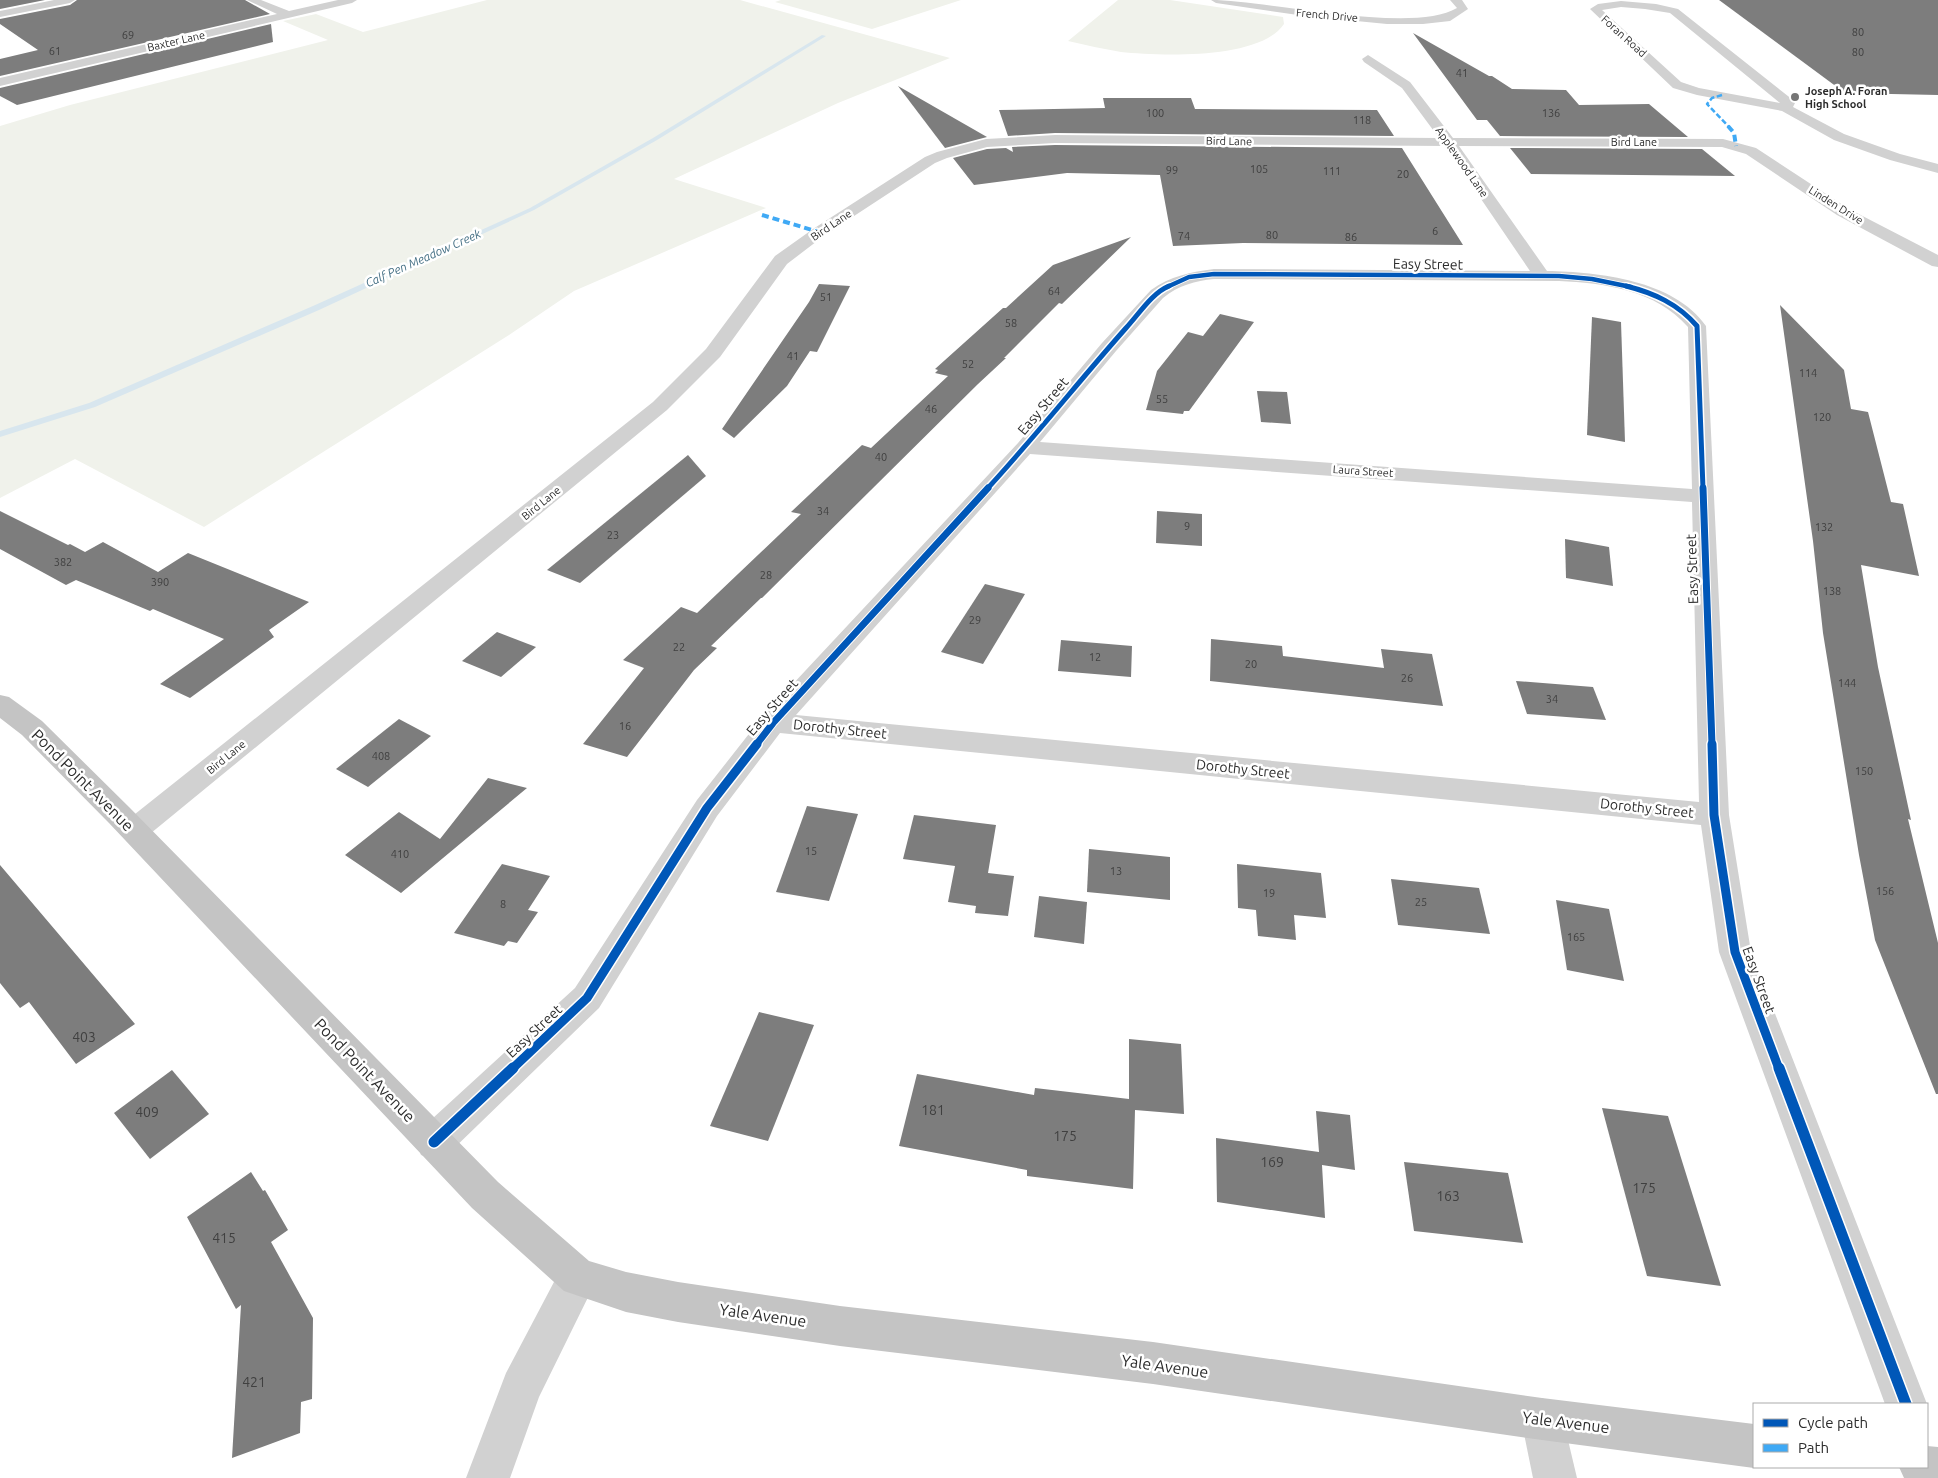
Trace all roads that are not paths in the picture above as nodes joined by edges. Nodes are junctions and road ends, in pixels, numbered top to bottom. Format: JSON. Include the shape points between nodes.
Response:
{"nodes":[{"id":1,"x":70,"y":0,"type":"edge"},
{"id":2,"x":252,"y":0,"type":"edge"},
{"id":3,"x":352,"y":0,"type":"edge"},
{"id":4,"x":1216,"y":0,"type":"edge"},
{"id":5,"x":1455,"y":0,"type":"edge"},
{"id":6,"x":0,"y":14,"type":"edge"},
{"id":7,"x":289,"y":15,"type":"junction"},
{"id":8,"x":1368,"y":59,"type":"dead end"},
{"id":9,"x":0,"y":82,"type":"edge"},
{"id":10,"x":1786,"y":108,"type":"junction"},
{"id":11,"x":1450,"y":143,"type":"junction"},
{"id":12,"x":1736,"y":146,"type":"joint"},
{"id":13,"x":1938,"y":169,"type":"edge"},
{"id":14,"x":1938,"y":262,"type":"edge"},
{"id":15,"x":1543,"y":277,"type":"junction"},
{"id":16,"x":1025,"y":447,"type":"junction"},
{"id":17,"x":1702,"y":496,"type":"junction"},
{"id":18,"x":0,"y":704,"type":"edge"},
{"id":19,"x":773,"y":723,"type":"junction"},
{"id":20,"x":1714,"y":815,"type":"junction"},
{"id":21,"x":135,"y":830,"type":"junction"},
{"id":22,"x":434,"y":1142,"type":"junction"},
{"id":23,"x":578,"y":1277,"type":"junction"},
{"id":24,"x":1906,"y":1403,"type":"edge"},
{"id":25,"x":1542,"y":1419,"type":"junction"},
{"id":26,"x":1753,"y":1446,"type":"edge"},
{"id":27,"x":488,"y":1478,"type":"edge"},
{"id":28,"x":1555,"y":1478,"type":"edge"}],
"edges":[{"from":1,"to":6,"type":"street"},
{"from":2,"to":7,"type":"street"},
{"from":3,"to":7,"type":"street","name":"Baxter Lane"},
{"from":4,"to":5,"type":"street","name":"French Drive","via":[[1298,13],[1380,14],[1419,20],[1458,16],[1463,9]]},
{"from":7,"to":9,"type":"street","name":"Baxter Lane"},
{"from":8,"to":11,"type":"street","name":"Applewood Lane","via":[[1406,85]]},
{"from":10,"to":10,"type":"street","name":"Foran Road","via":[[1788,104],[1674,12],[1654,4],[1627,2],[1607,2],[1594,9],[1677,85]]},
{"from":10,"to":13,"type":"street","name":"Foran Road","via":[[1839,137]]},
{"from":11,"to":12,"type":"street","name":"Bird Lane","via":[[1711,142]]},
{"from":11,"to":15,"type":"street","name":"Applewood Lane"},
{"from":11,"to":21,"type":"street","name":"Bird Lane","via":[[1021,140],[969,147],[930,160],[782,260],[713,353],[660,406]]},
{"from":12,"to":14,"type":"street","name":"Linden Drive","via":[[1751,151],[1843,212]]},
{"from":15,"to":16,"type":"street","name":"Easy Street","via":[[1214,274],[1182,279],[1157,294]]},
{"from":15,"to":17,"type":"street","name":"Easy Street","via":[[1594,279],[1632,288],[1674,305],[1697,326]]},
{"from":16,"to":17,"type":"street","name":"Laura Street"},
{"from":16,"to":19,"type":"street","name":"Easy Street"},
{"from":17,"to":20,"type":"street","name":"Easy Street"},
{"from":18,"to":21,"type":"main road","name":"Pond Point Avenue","via":[[32,728]]},
{"from":19,"to":20,"type":"street","name":"Dorothy Street"},
{"from":19,"to":22,"type":"street","name":"Easy Street","via":[[707,808],[587,998]]},
{"from":20,"to":24,"type":"street","name":"Easy Street","via":[[1735,952]]},
{"from":21,"to":22,"type":"main road","name":"Pond Point Avenue"},
{"from":22,"to":23,"type":"main road","name":"Pond Point Avenue","via":[[485,1195]]},
{"from":23,"to":25,"type":"main road","name":"Yale Avenue","via":[[626,1292],[678,1302],[840,1326],[1153,1363]]},
{"from":23,"to":27,"type":"street","via":[[521,1388]]},
{"from":25,"to":26,"type":"main road","name":"Yale Avenue"},
{"from":25,"to":28,"type":"street"}]}
